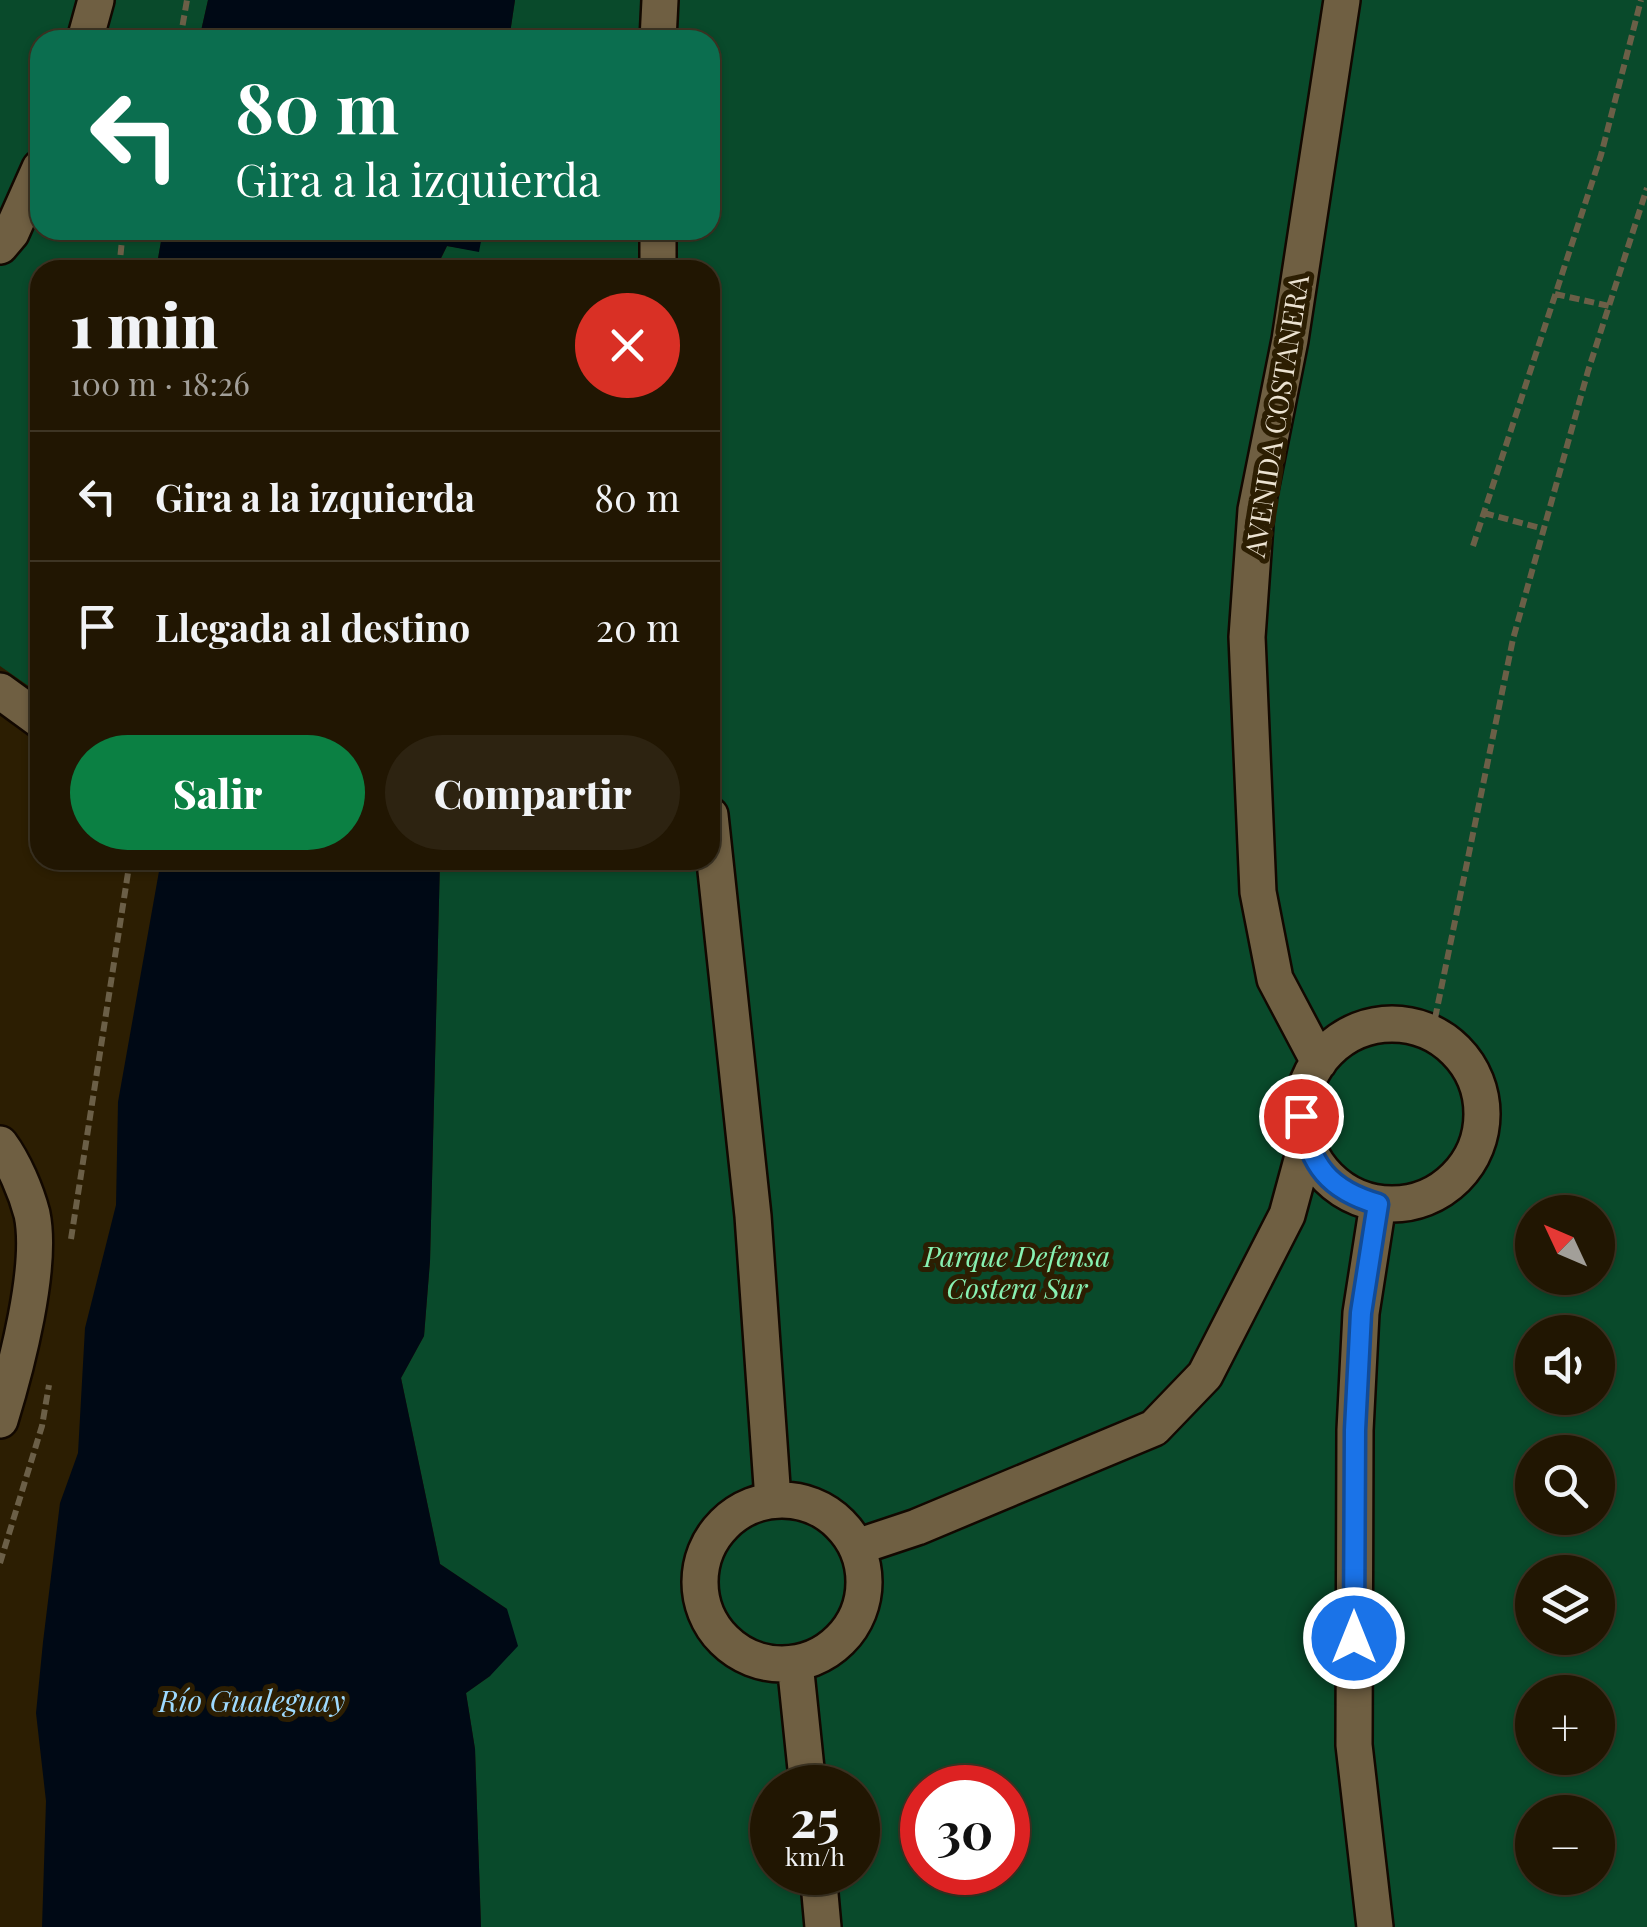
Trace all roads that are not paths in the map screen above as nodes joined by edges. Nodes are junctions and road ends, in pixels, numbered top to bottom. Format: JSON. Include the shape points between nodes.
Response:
{"nodes":[{"id":1,"x":96,"y":0,"type":"edge"},
{"id":2,"x":660,"y":0,"type":"edge"},
{"id":3,"x":1342,"y":0,"type":"edge"},
{"id":4,"x":88,"y":30,"type":"edge"},
{"id":5,"x":658,"y":30,"type":"edge"},
{"id":6,"x":30,"y":190,"type":"edge"},
{"id":7,"x":0,"y":246,"type":"edge"},
{"id":8,"x":0,"y":691,"type":"edge"},
{"id":9,"x":30,"y":713,"type":"edge"},
{"id":10,"x":716,"y":870,"type":"edge"},
{"id":11,"x":1319,"y":1062,"type":"junction"},
{"id":12,"x":0,"y":1144,"type":"edge"},
{"id":13,"x":1306,"y":1144,"type":"junction"},
{"id":14,"x":1378,"y":1204,"type":"junction"},
{"id":15,"x":0,"y":1420,"type":"edge"},
{"id":16,"x":773,"y":1500,"type":"junction"},
{"id":17,"x":857,"y":1547,"type":"junction"},
{"id":18,"x":795,"y":1663,"type":"junction"},
{"id":19,"x":806,"y":1765,"type":"edge"},
{"id":20,"x":1376,"y":1927,"type":"edge"}],
"edges":[{"from":1,"to":4,"type":"street"},
{"from":2,"to":5,"type":"street"},
{"from":3,"to":11,"type":"street","name":"AVENIDA COSTANERA","via":[[1290,340],[1256,510],[1247,637],[1258,892],[1275,979]]},
{"from":6,"to":7,"type":"street"},
{"from":8,"to":9,"type":"street"},
{"from":10,"to":16,"type":"street","via":[[753,1216]]},
{"from":11,"to":13,"type":"street","via":[[1301,1116]]},
{"from":11,"to":14,"type":"street","via":[[1360,1030],[1398,1025],[1432,1033],[1472,1072],[1482,1128],[1473,1155],[1434,1195]]},
{"from":12,"to":15,"type":"street","via":[[32,1214],[34,1260]]},
{"from":13,"to":14,"type":"street","via":[[1334,1184]]},
{"from":13,"to":17,"type":"street","via":[[1287,1215],[1205,1374],[1154,1428]]},
{"from":14,"to":20,"type":"street","via":[[1361,1313],[1354,1480],[1354,1744]]},
{"from":16,"to":17,"type":"street","via":[[822,1510]]},
{"from":16,"to":18,"type":"street","via":[[748,1507],[710,1542],[701,1593],[723,1640],[769,1662]]},
{"from":17,"to":18,"type":"street","via":[[863,1596],[854,1620],[840,1640]]},
{"from":18,"to":19,"type":"street"}]}
